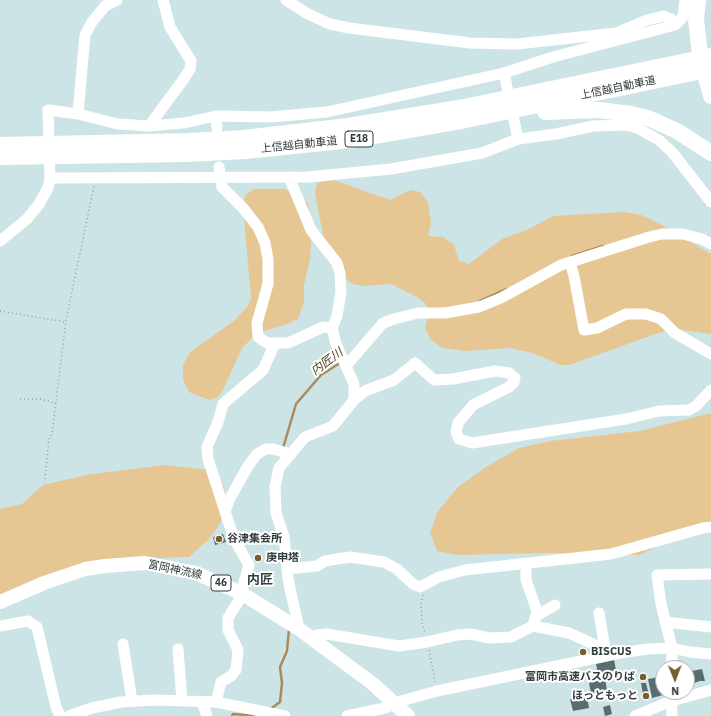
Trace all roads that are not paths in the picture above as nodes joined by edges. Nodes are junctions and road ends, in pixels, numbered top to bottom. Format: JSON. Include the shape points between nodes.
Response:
{"nodes":[{"id":1,"x":117,"y":0,"type":"edge"},
{"id":2,"x":163,"y":0,"type":"edge"},
{"id":3,"x":286,"y":0,"type":"edge"},
{"id":4,"x":685,"y":0,"type":"edge"},
{"id":5,"x":698,"y":0,"type":"edge"},
{"id":6,"x":707,"y":0,"type":"edge"},
{"id":7,"x":675,"y":25,"type":"junction"},
{"id":8,"x":705,"y":40,"type":"edge"},
{"id":9,"x":711,"y":56,"type":"edge"},
{"id":10,"x":711,"y":59,"type":"edge"},
{"id":11,"x":711,"y":69,"type":"edge"},
{"id":12,"x":505,"y":78,"type":"junction"},
{"id":13,"x":575,"y":84,"type":"junction"},
{"id":14,"x":710,"y":93,"type":"edge"},
{"id":15,"x":78,"y":114,"type":"junction"},
{"id":16,"x":216,"y":116,"type":"junction"},
{"id":17,"x":149,"y":126,"type":"junction"},
{"id":18,"x":216,"y":128,"type":"dead end"},
{"id":19,"x":518,"y":139,"type":"junction"},
{"id":20,"x":350,"y":140,"type":"junction"},
{"id":21,"x":0,"y":145,"type":"edge"},
{"id":22,"x":711,"y":153,"type":"edge"},
{"id":23,"x":0,"y":157,"type":"edge"},
{"id":24,"x":219,"y":167,"type":"dead end"},
{"id":25,"x":50,"y":175,"type":"junction"},
{"id":26,"x":289,"y":178,"type":"junction"},
{"id":27,"x":220,"y":179,"type":"junction"},
{"id":28,"x":711,"y":202,"type":"edge"},
{"id":29,"x":0,"y":241,"type":"edge"},
{"id":30,"x":711,"y":244,"type":"edge"},
{"id":31,"x":570,"y":262,"type":"junction"},
{"id":32,"x":332,"y":328,"type":"junction"},
{"id":33,"x":275,"y":343,"type":"junction"},
{"id":34,"x":711,"y":354,"type":"edge"},
{"id":35,"x":346,"y":366,"type":"junction"},
{"id":36,"x":711,"y":390,"type":"edge"},
{"id":37,"x":354,"y":400,"type":"junction"},
{"id":38,"x":291,"y":454,"type":"junction"},
{"id":39,"x":225,"y":512,"type":"junction"},
{"id":40,"x":711,"y":527,"type":"edge"},
{"id":41,"x":526,"y":563,"type":"junction"},
{"id":42,"x":287,"y":569,"type":"junction"},
{"id":43,"x":711,"y":574,"type":"edge"},
{"id":44,"x":242,"y":594,"type":"junction"},
{"id":45,"x":0,"y":602,"type":"edge"},
{"id":46,"x":555,"y":605,"type":"dead end"},
{"id":47,"x":599,"y":613,"type":"dead end"},
{"id":48,"x":535,"y":621,"type":"junction"},
{"id":49,"x":665,"y":622,"type":"junction"},
{"id":50,"x":0,"y":626,"type":"edge"},
{"id":51,"x":711,"y":627,"type":"edge"},
{"id":52,"x":299,"y":629,"type":"junction"},
{"id":53,"x":313,"y":639,"type":"junction"},
{"id":54,"x":123,"y":644,"type":"dead end"},
{"id":55,"x":672,"y":648,"type":"junction"},
{"id":56,"x":178,"y":649,"type":"dead end"},
{"id":57,"x":610,"y":651,"type":"junction"},
{"id":58,"x":711,"y":654,"type":"edge"},
{"id":59,"x":672,"y":660,"type":"edge"},
{"id":60,"x":711,"y":690,"type":"edge"},
{"id":61,"x":695,"y":693,"type":"edge"},
{"id":62,"x":665,"y":700,"type":"edge"},
{"id":63,"x":671,"y":700,"type":"edge"},
{"id":64,"x":132,"y":701,"type":"junction"},
{"id":65,"x":182,"y":701,"type":"junction"},
{"id":66,"x":202,"y":702,"type":"junction"},
{"id":67,"x":216,"y":702,"type":"junction"},
{"id":68,"x":396,"y":704,"type":"junction"},
{"id":69,"x":60,"y":716,"type":"edge"},
{"id":70,"x":69,"y":716,"type":"edge"},
{"id":71,"x":207,"y":716,"type":"edge"},
{"id":72,"x":285,"y":716,"type":"edge"},
{"id":73,"x":347,"y":716,"type":"edge"},
{"id":74,"x":408,"y":716,"type":"edge"},
{"id":75,"x":635,"y":716,"type":"edge"},
{"id":76,"x":672,"y":716,"type":"edge"}],
"edges":[{"from":1,"to":15,"type":"street","via":[[105,6],[85,35]]},
{"from":2,"to":17,"type":"street","via":[[170,27],[191,61],[190,69],[183,80]]},
{"from":3,"to":7,"type":"street","via":[[330,24],[470,44],[517,44],[616,33],[646,20],[664,16],[671,19]]},
{"from":4,"to":7,"type":"street","via":[[683,17]]},
{"from":5,"to":8,"type":"highway"},
{"from":6,"to":8,"type":"highway"},
{"from":7,"to":12,"type":"street","via":[[553,56]]},
{"from":8,"to":10,"type":"highway"},
{"from":8,"to":13,"type":"highway"},
{"from":8,"to":14,"type":"highway","via":[[700,55]]},
{"from":9,"to":13,"type":"highway","name":"上信越自動車道","number":"E18"},
{"from":11,"to":20,"type":"highway","name":"上信越自動車道","number":"E18","via":[[461,121]]},
{"from":12,"to":16,"type":"street","via":[[327,112],[271,117]]},
{"from":12,"to":19,"type":"street"},
{"from":13,"to":21,"type":"highway","name":"上信越自動車道","number":"E18","via":[[458,108],[297,133],[189,141]]},
{"from":15,"to":17,"type":"street","via":[[118,124]]},
{"from":15,"to":25,"type":"street","via":[[48,110]]},
{"from":16,"to":17,"type":"street","via":[[184,123]]},
{"from":16,"to":18,"type":"street"},
{"from":19,"to":26,"type":"street","via":[[482,153],[442,161],[391,169]]},
{"from":19,"to":28,"type":"street","via":[[593,126],[626,125],[637,128],[659,140],[672,152]]},
{"from":20,"to":22,"type":"highway","via":[[393,136],[542,112],[598,110],[648,118],[677,131]]},
{"from":20,"to":23,"type":"highway","name":"上信越自動車道","number":"E18","via":[[245,151],[186,154]]},
{"from":24,"to":27,"type":"street"},
{"from":25,"to":27,"type":"street"},
{"from":25,"to":29,"type":"street","via":[[48,188],[39,204],[27,219]]},
{"from":26,"to":27,"type":"street"},
{"from":26,"to":32,"type":"street","via":[[310,230],[337,263],[340,273],[341,292]]},
{"from":27,"to":33,"type":"street","via":[[222,187],[258,227],[265,243],[268,284],[256,330],[260,339],[267,343]]},
{"from":30,"to":31,"type":"street","via":[[692,236],[662,234]]},
{"from":31,"to":34,"type":"street","via":[[584,330],[597,328],[626,314],[646,314],[661,319],[675,333]]},
{"from":31,"to":35,"type":"street","via":[[502,298],[479,307],[445,313],[418,314],[383,323]]},
{"from":32,"to":33,"type":"street","via":[[323,327],[288,343]]},
{"from":32,"to":35,"type":"street"},
{"from":33,"to":39,"type":"street","via":[[263,370],[223,404],[207,448],[208,459]]},
{"from":35,"to":37,"type":"street","via":[[354,384]]},
{"from":36,"to":37,"type":"street","via":[[689,410],[659,411],[626,419],[472,443],[459,439],[456,432],[458,424],[473,405],[509,387],[515,378],[509,373],[495,371],[434,380],[415,363],[394,380],[365,391]]},
{"from":37,"to":38,"type":"street","via":[[333,426],[305,437]]},
{"from":38,"to":39,"type":"street","via":[[274,449],[266,449],[258,454],[248,466]]},
{"from":38,"to":42,"type":"street","via":[[279,468],[275,487],[276,513],[284,537]]},
{"from":39,"to":44,"type":"street","via":[[234,539],[249,565]]},
{"from":40,"to":41,"type":"street","via":[[611,554]]},
{"from":41,"to":42,"type":"street","via":[[465,570],[439,577],[420,587],[384,562],[350,557],[325,561],[317,566]]},
{"from":41,"to":48,"type":"street","via":[[526,580],[534,601]]},
{"from":42,"to":52,"type":"street"},
{"from":43,"to":49,"type":"street","via":[[657,575]]},
{"from":44,"to":45,"type":"main road","name":"富岡神流線","number":"46","via":[[196,573],[145,564],[121,564],[85,569]]},
{"from":44,"to":52,"type":"main road","name":"富岡神流線","number":"46"},
{"from":44,"to":67,"type":"street","via":[[228,618],[228,630],[238,650],[236,670],[221,682]]},
{"from":46,"to":48,"type":"street"},
{"from":47,"to":57,"type":"street"},
{"from":48,"to":53,"type":"street","via":[[511,637],[457,635],[399,646],[327,634],[316,635]]},
{"from":48,"to":57,"type":"street"},
{"from":49,"to":51,"type":"street"},
{"from":49,"to":55,"type":"street"},
{"from":50,"to":69,"type":"street","via":[[28,621],[36,627]]},
{"from":52,"to":53,"type":"main road","name":"富岡神流線","number":"46"},
{"from":53,"to":68,"type":"main road","name":"富岡神流線","number":"46"},
{"from":54,"to":64,"type":"street"},
{"from":55,"to":57,"type":"street"},
{"from":55,"to":58,"type":"street"},
{"from":55,"to":59,"type":"street"},
{"from":56,"to":65,"type":"street"},
{"from":57,"to":68,"type":"street"},
{"from":60,"to":61,"type":"street"},
{"from":62,"to":75,"type":"street"},
{"from":63,"to":76,"type":"street"},
{"from":64,"to":65,"type":"street"},
{"from":64,"to":70,"type":"street","via":[[92,708]]},
{"from":65,"to":66,"type":"street"},
{"from":66,"to":67,"type":"street"},
{"from":66,"to":71,"type":"street"},
{"from":67,"to":72,"type":"street"},
{"from":68,"to":73,"type":"street"},
{"from":68,"to":74,"type":"main road","name":"富岡神流線","number":"46"}]}
